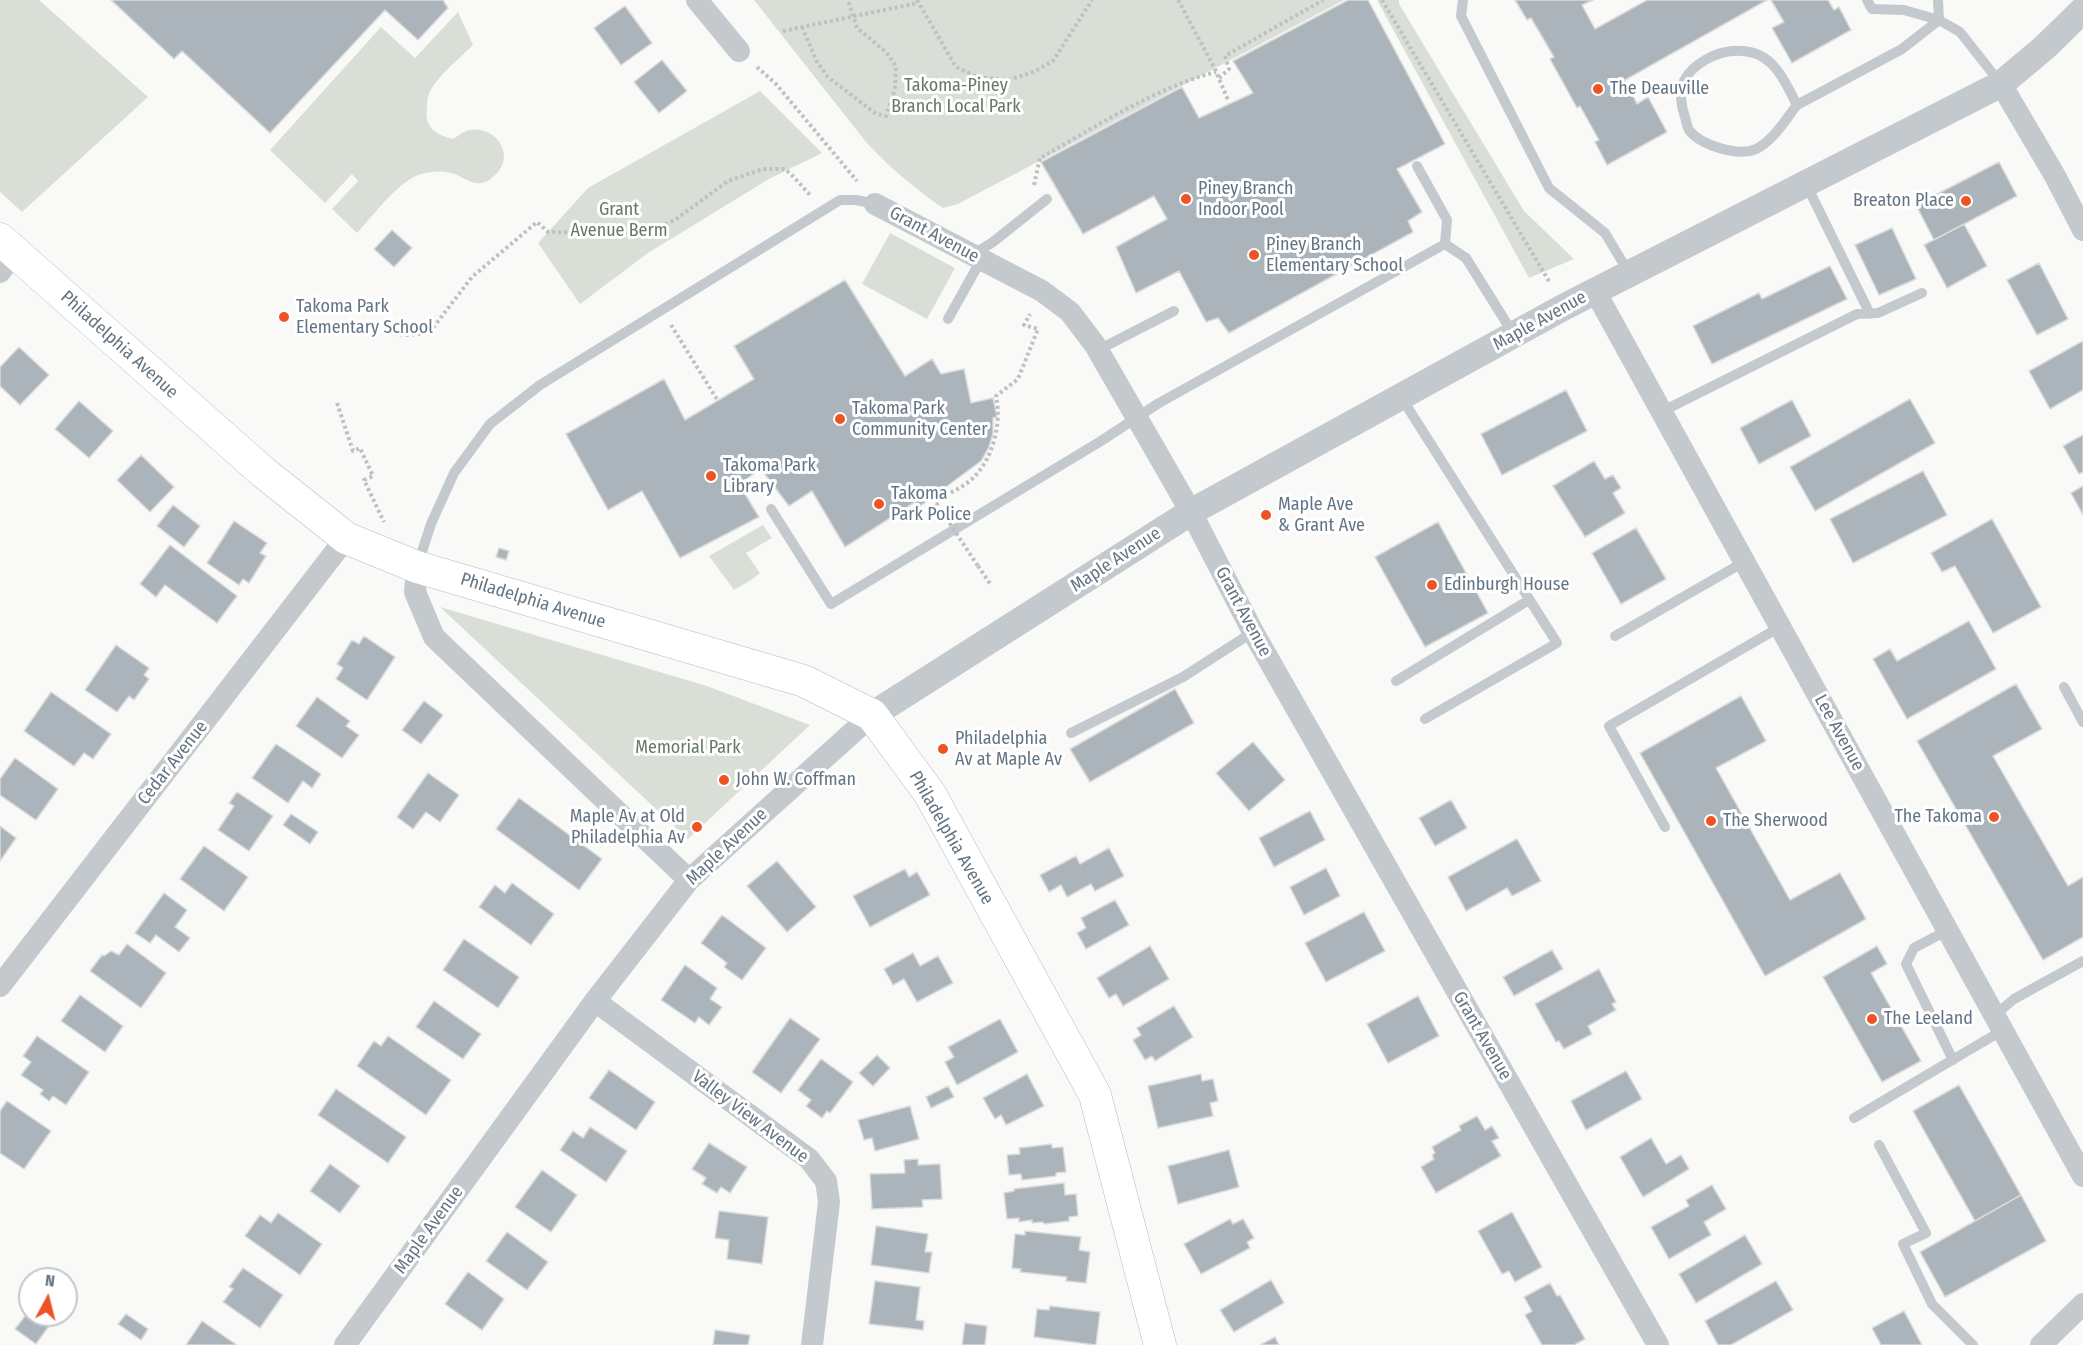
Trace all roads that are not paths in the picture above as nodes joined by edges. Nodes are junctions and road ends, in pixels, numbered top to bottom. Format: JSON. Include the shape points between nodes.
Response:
{"nodes":[{"id":1,"x":697,"y":0,"type":"edge"},
{"id":2,"x":1463,"y":0,"type":"edge"},
{"id":3,"x":1868,"y":0,"type":"edge"},
{"id":4,"x":1938,"y":0,"type":"edge"},
{"id":5,"x":2083,"y":10,"type":"edge"},
{"id":6,"x":1939,"y":20,"type":"junction"},
{"id":7,"x":738,"y":51,"type":"road end"},
{"id":8,"x":2001,"y":84,"type":"junction"},
{"id":9,"x":1797,"y":105,"type":"junction"},
{"id":10,"x":1417,"y":166,"type":"dead end"},
{"id":11,"x":1806,"y":184,"type":"junction"},
{"id":12,"x":1047,"y":199,"type":"dead end"},
{"id":13,"x":874,"y":204,"type":"joint"},
{"id":14,"x":2083,"y":230,"type":"edge"},
{"id":15,"x":1445,"y":244,"type":"junction"},
{"id":16,"x":5,"y":255,"type":"edge"},
{"id":17,"x":977,"y":257,"type":"junction"},
{"id":18,"x":1629,"y":274,"type":"junction"},
{"id":19,"x":1595,"y":291,"type":"junction"},
{"id":20,"x":1922,"y":293,"type":"dead end"},
{"id":21,"x":1174,"y":310,"type":"dead end"},
{"id":22,"x":1870,"y":314,"type":"junction"},
{"id":23,"x":948,"y":320,"type":"dead end"},
{"id":24,"x":1514,"y":335,"type":"junction"},
{"id":25,"x":1098,"y":350,"type":"junction"},
{"id":26,"x":1401,"y":397,"type":"junction"},
{"id":27,"x":1661,"y":412,"type":"junction"},
{"id":28,"x":1138,"y":418,"type":"junction"},
{"id":29,"x":771,"y":509,"type":"dead end"},
{"id":30,"x":1191,"y":512,"type":"junction"},
{"id":31,"x":346,"y":538,"type":"junction"},
{"id":32,"x":1744,"y":562,"type":"junction"},
{"id":33,"x":417,"y":567,"type":"junction"},
{"id":34,"x":1529,"y":600,"type":"junction"},
{"id":35,"x":1780,"y":627,"type":"junction"},
{"id":36,"x":1253,"y":632,"type":"junction"},
{"id":37,"x":1615,"y":636,"type":"dead end"},
{"id":38,"x":1396,"y":681,"type":"dead end"},
{"id":39,"x":2064,"y":687,"type":"dead end"},
{"id":40,"x":872,"y":715,"type":"junction"},
{"id":41,"x":1425,"y":719,"type":"dead end"},
{"id":42,"x":2083,"y":722,"type":"edge"},
{"id":43,"x":1071,"y":733,"type":"dead end"},
{"id":44,"x":1665,"y":827,"type":"dead end"},
{"id":45,"x":689,"y":880,"type":"junction"},
{"id":46,"x":1948,"y":930,"type":"junction"},
{"id":47,"x":2083,"y":961,"type":"edge"},
{"id":48,"x":0,"y":986,"type":"edge"},
{"id":49,"x":595,"y":1001,"type":"junction"},
{"id":50,"x":1999,"y":1022,"type":"junction"},
{"id":51,"x":1953,"y":1060,"type":"junction"},
{"id":52,"x":1854,"y":1118,"type":"dead end"},
{"id":53,"x":1879,"y":1145,"type":"dead end"},
{"id":54,"x":2083,"y":1176,"type":"edge"},
{"id":55,"x":2083,"y":1304,"type":"edge"},
{"id":56,"x":345,"y":1345,"type":"edge"},
{"id":57,"x":812,"y":1345,"type":"edge"},
{"id":58,"x":1160,"y":1345,"type":"edge"},
{"id":59,"x":1658,"y":1345,"type":"edge"},
{"id":60,"x":1973,"y":1345,"type":"edge"},
{"id":61,"x":2041,"y":1345,"type":"edge"}],
"edges":[{"from":1,"to":7,"type":"street"},
{"from":2,"to":18,"type":"lane","via":[[1461,16],[1548,188],[1605,233]]},
{"from":3,"to":6,"type":"lane","via":[[1872,9],[1904,10]]},
{"from":4,"to":6,"type":"lane"},
{"from":5,"to":8,"type":"street","name":"Maple Avenue"},
{"from":6,"to":8,"type":"lane","via":[[1960,32]]},
{"from":6,"to":9,"type":"lane","via":[[1902,49]]},
{"from":8,"to":11,"type":"street","name":"Maple Avenue"},
{"from":8,"to":14,"type":"street"},
{"from":9,"to":9,"type":"lane","via":[[1773,62],[1748,50],[1724,52],[1698,64],[1684,81],[1681,105],[1689,130],[1714,147],[1740,152],[1756,149],[1768,140]]},
{"from":10,"to":15,"type":"lane","via":[[1447,220]]},
{"from":11,"to":18,"type":"street","name":"Maple Avenue"},
{"from":11,"to":22,"type":"lane"},
{"from":12,"to":17,"type":"lane"},
{"from":13,"to":17,"type":"street","name":"Grant Avenue"},
{"from":13,"to":33,"type":"lane","via":[[840,200],[540,385],[490,424],[454,473]]},
{"from":15,"to":24,"type":"lane","via":[[1466,258]]},
{"from":15,"to":28,"type":"lane"},
{"from":16,"to":31,"type":"main road","name":"Philadelphia Avenue"},
{"from":17,"to":23,"type":"lane"},
{"from":17,"to":25,"type":"street","name":"Grant Avenue","via":[[1042,291],[1070,312]]},
{"from":18,"to":19,"type":"street","name":"Maple Avenue"},
{"from":19,"to":24,"type":"street","name":"Maple Avenue"},
{"from":19,"to":27,"type":"street","name":"Lee Avenue"},
{"from":20,"to":22,"type":"lane"},
{"from":21,"to":25,"type":"lane"},
{"from":22,"to":27,"type":"lane","via":[[1857,314]]},
{"from":24,"to":26,"type":"street","name":"Maple Avenue"},
{"from":25,"to":28,"type":"street","name":"Grant Avenue"},
{"from":26,"to":30,"type":"street","name":"Maple Avenue"},
{"from":26,"to":34,"type":"lane"},
{"from":27,"to":32,"type":"street","name":"Lee Avenue"},
{"from":28,"to":29,"type":"lane","via":[[831,604]]},
{"from":28,"to":30,"type":"street","name":"Grant Avenue"},
{"from":30,"to":36,"type":"street","name":"Grant Avenue"},
{"from":30,"to":40,"type":"street","name":"Maple Avenue"},
{"from":31,"to":33,"type":"main road","name":"Philadelphia Avenue"},
{"from":31,"to":48,"type":"street","name":"Cedar Avenue"},
{"from":32,"to":35,"type":"street","name":"Lee Avenue"},
{"from":32,"to":37,"type":"lane"},
{"from":33,"to":40,"type":"main road","name":"Philadelphia Avenue","via":[[804,681]]},
{"from":33,"to":45,"type":"street","via":[[415,592],[434,637]]},
{"from":34,"to":38,"type":"lane"},
{"from":34,"to":41,"type":"lane","via":[[1557,643]]},
{"from":35,"to":44,"type":"lane","via":[[1609,726]]},
{"from":35,"to":46,"type":"street","name":"Lee Avenue"},
{"from":36,"to":43,"type":"lane","via":[[1183,677]]},
{"from":36,"to":59,"type":"street","name":"Grant Avenue"},
{"from":39,"to":42,"type":"lane"},
{"from":40,"to":45,"type":"street","name":"Maple Avenue"},
{"from":40,"to":58,"type":"main road","name":"Philadelphia Avenue","via":[[930,794],[1095,1095]]},
{"from":45,"to":49,"type":"street","name":"Maple Avenue"},
{"from":46,"to":50,"type":"street","name":"Lee Avenue"},
{"from":46,"to":51,"type":"lane","via":[[1914,948],[1906,964]]},
{"from":47,"to":50,"type":"lane","via":[[2014,999]]},
{"from":49,"to":56,"type":"street","name":"Maple Avenue"},
{"from":49,"to":57,"type":"street","name":"Valley View Avenue","via":[[809,1159],[826,1180],[829,1202]]},
{"from":50,"to":51,"type":"lane"},
{"from":50,"to":54,"type":"street","name":"Lee Avenue"},
{"from":51,"to":52,"type":"lane"},
{"from":53,"to":60,"type":"lane","via":[[1926,1233],[1903,1244],[1932,1304]]},
{"from":55,"to":61,"type":"street"}]}
